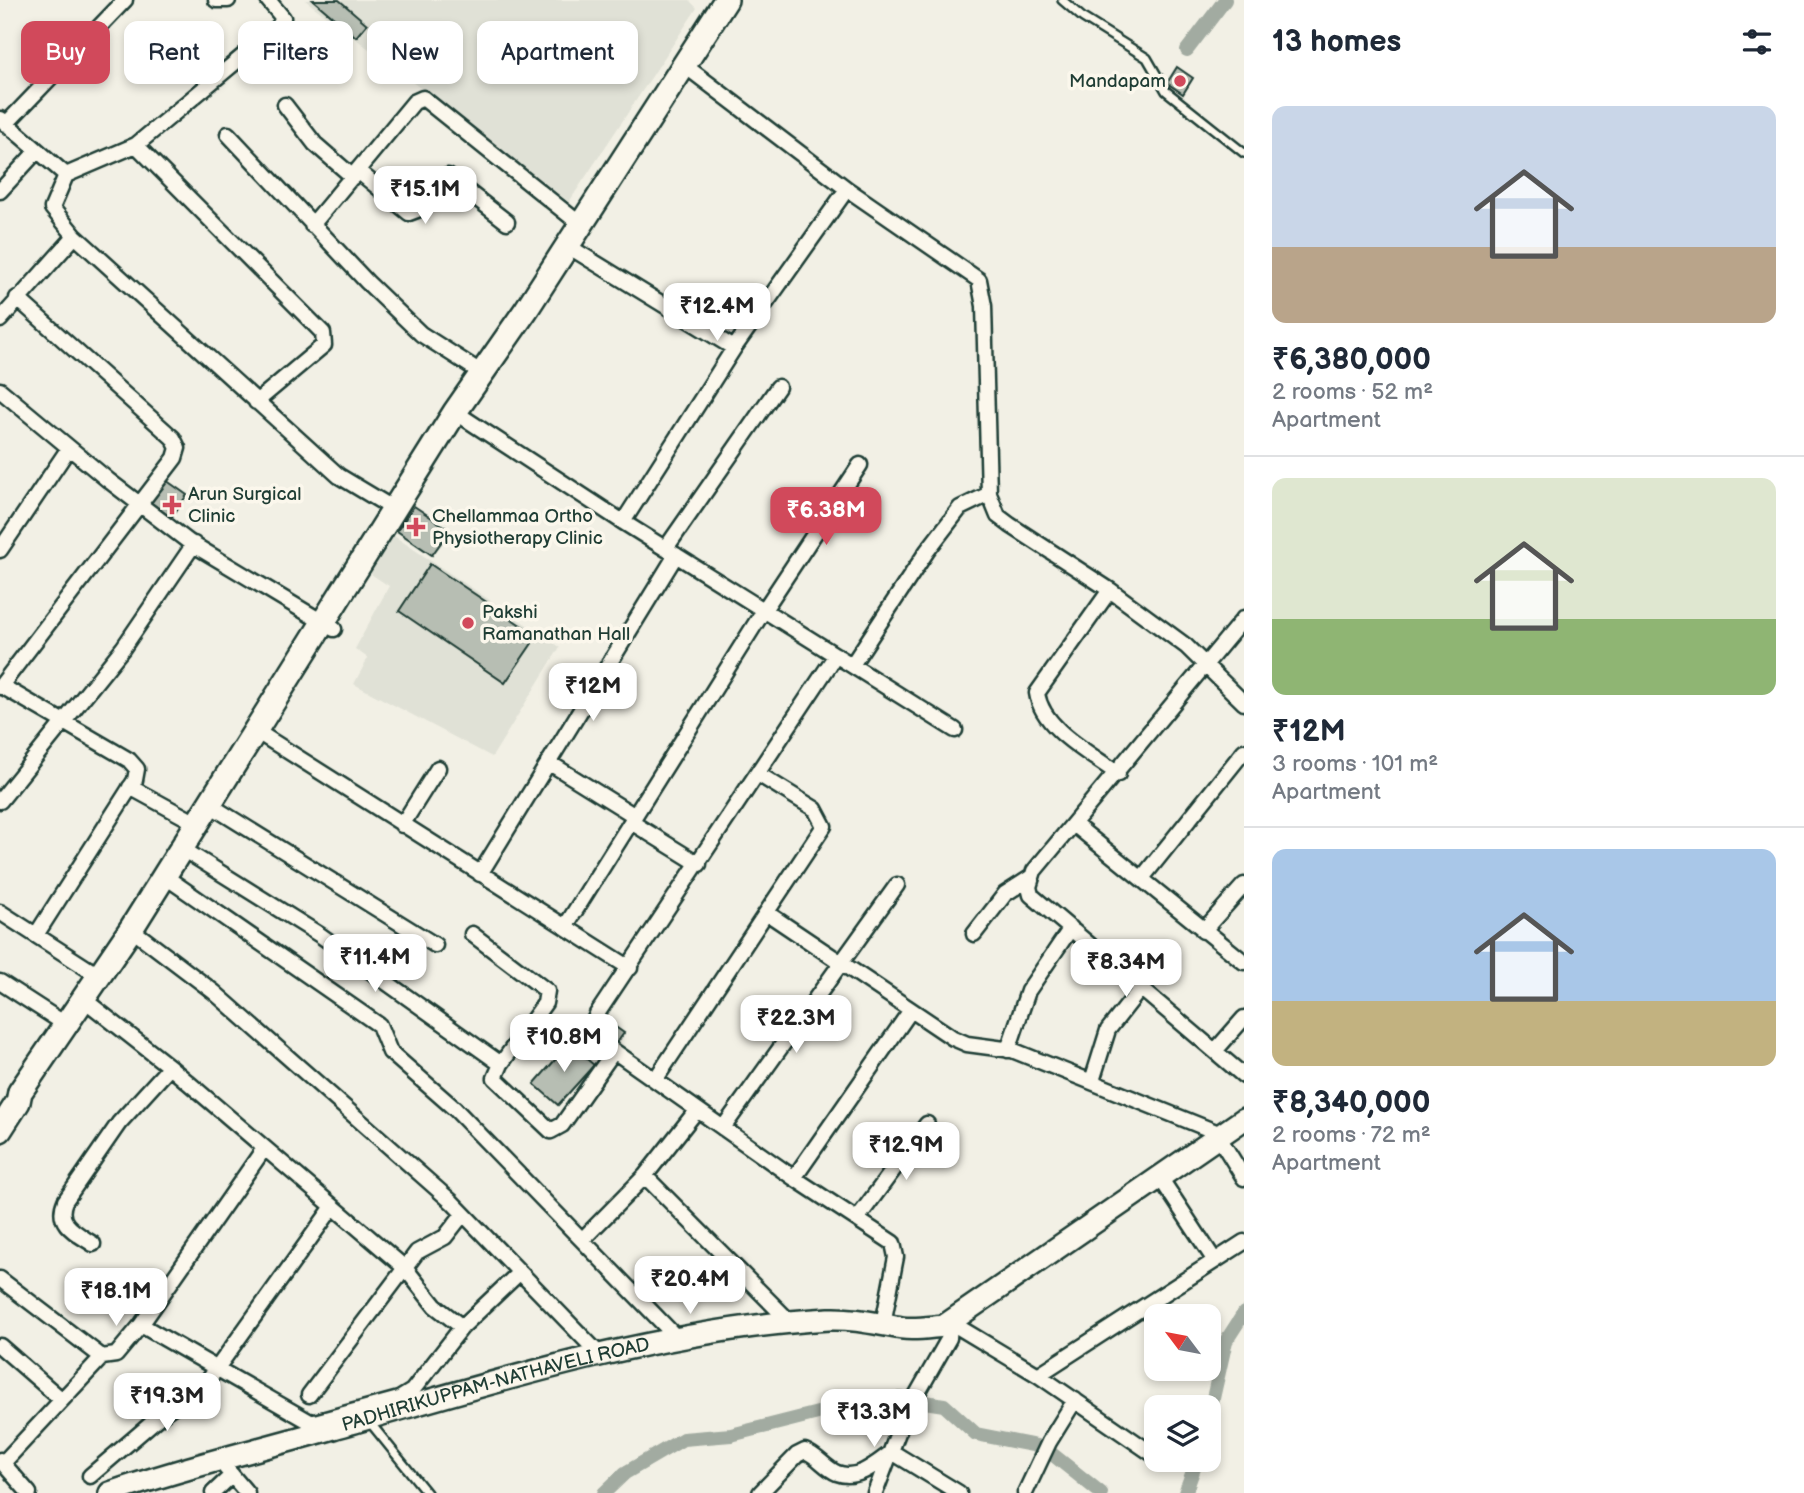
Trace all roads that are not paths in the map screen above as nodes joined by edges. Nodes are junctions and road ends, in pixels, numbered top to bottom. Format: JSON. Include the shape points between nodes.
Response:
{"nodes":[{"id":1,"x":125,"y":0,"type":"edge"},
{"id":2,"x":216,"y":0,"type":"edge"},
{"id":3,"x":228,"y":0,"type":"edge"},
{"id":4,"x":268,"y":0,"type":"edge"},
{"id":5,"x":1062,"y":0,"type":"edge"},
{"id":6,"x":719,"y":3,"type":"edge"},
{"id":7,"x":684,"y":65,"type":"junction"},
{"id":8,"x":285,"y":105,"type":"dead end"},
{"id":9,"x":3,"y":121,"type":"edge"},
{"id":10,"x":229,"y":134,"type":"dead end"},
{"id":11,"x":136,"y":145,"type":"junction"},
{"id":12,"x":36,"y":152,"type":"junction"},
{"id":13,"x":1244,"y":153,"type":"edge"},
{"id":14,"x":356,"y":174,"type":"junction"},
{"id":15,"x":66,"y":176,"type":"junction"},
{"id":16,"x":606,"y":188,"type":"junction"},
{"id":17,"x":847,"y":189,"type":"junction"},
{"id":18,"x":0,"y":191,"type":"edge"},
{"id":19,"x":507,"y":222,"type":"dead end"},
{"id":20,"x":312,"y":225,"type":"junction"},
{"id":21,"x":580,"y":225,"type":"junction"},
{"id":22,"x":75,"y":236,"type":"junction"},
{"id":23,"x":576,"y":251,"type":"junction"},
{"id":24,"x":17,"y":298,"type":"junction"},
{"id":25,"x":0,"y":320,"type":"edge"},
{"id":26,"x":734,"y":348,"type":"junction"},
{"id":27,"x":482,"y":373,"type":"junction"},
{"id":28,"x":778,"y":387,"type":"dead end"},
{"id":29,"x":2,"y":398,"type":"edge"},
{"id":30,"x":256,"y":402,"type":"junction"},
{"id":31,"x":459,"y":414,"type":"junction"},
{"id":32,"x":69,"y":448,"type":"junction"},
{"id":33,"x":860,"y":465,"type":"dead end"},
{"id":34,"x":985,"y":496,"type":"junction"},
{"id":35,"x":140,"y":503,"type":"junction"},
{"id":36,"x":394,"y":509,"type":"junction"},
{"id":37,"x":623,"y":522,"type":"junction"},
{"id":38,"x":194,"y":544,"type":"junction"},
{"id":39,"x":0,"y":550,"type":"edge"},
{"id":40,"x":671,"y":552,"type":"junction"},
{"id":41,"x":1110,"y":590,"type":"junction"},
{"id":42,"x":764,"y":610,"type":"junction"},
{"id":43,"x":1244,"y":618,"type":"edge"},
{"id":44,"x":329,"y":627,"type":"junction"},
{"id":45,"x":836,"y":655,"type":"junction"},
{"id":46,"x":852,"y":665,"type":"junction"},
{"id":47,"x":1206,"y":665,"type":"junction"},
{"id":48,"x":0,"y":686,"type":"edge"},
{"id":49,"x":1244,"y":703,"type":"edge"},
{"id":50,"x":65,"y":722,"type":"junction"},
{"id":51,"x":955,"y":730,"type":"dead end"},
{"id":52,"x":260,"y":734,"type":"junction"},
{"id":53,"x":1244,"y":751,"type":"edge"},
{"id":54,"x":548,"y":762,"type":"junction"},
{"id":55,"x":438,"y":768,"type":"dead end"},
{"id":56,"x":758,"y":774,"type":"junction"},
{"id":57,"x":1118,"y":774,"type":"junction"},
{"id":58,"x":131,"y":786,"type":"junction"},
{"id":59,"x":0,"y":801,"type":"edge"},
{"id":60,"x":218,"y":810,"type":"junction"},
{"id":61,"x":633,"y":819,"type":"junction"},
{"id":62,"x":196,"y":823,"type":"junction"},
{"id":63,"x":402,"y":825,"type":"junction"},
{"id":64,"x":1075,"y":825,"type":"junction"},
{"id":65,"x":185,"y":851,"type":"junction"},
{"id":66,"x":699,"y":863,"type":"junction"},
{"id":67,"x":480,"y":874,"type":"junction"},
{"id":68,"x":1030,"y":878,"type":"junction"},
{"id":69,"x":1142,"y":878,"type":"junction"},
{"id":70,"x":167,"y":884,"type":"junction"},
{"id":71,"x":1244,"y":884,"type":"edge"},
{"id":72,"x":897,"y":885,"type":"dead end"},
{"id":73,"x":0,"y":912,"type":"edge"},
{"id":74,"x":767,"y":913,"type":"junction"},
{"id":75,"x":565,"y":927,"type":"junction"},
{"id":76,"x":1070,"y":928,"type":"junction"},
{"id":77,"x":1203,"y":931,"type":"junction"},
{"id":78,"x":135,"y":932,"type":"junction"},
{"id":79,"x":472,"y":933,"type":"dead end"},
{"id":80,"x":974,"y":934,"type":"dead end"},
{"id":81,"x":36,"y":935,"type":"junction"},
{"id":82,"x":435,"y":945,"type":"dead end"},
{"id":83,"x":841,"y":962,"type":"junction"},
{"id":84,"x":1244,"y":962,"type":"edge"},
{"id":85,"x":630,"y":968,"type":"junction"},
{"id":86,"x":99,"y":976,"type":"junction"},
{"id":87,"x":0,"y":982,"type":"edge"},
{"id":88,"x":1141,"y":988,"type":"junction"},
{"id":89,"x":91,"y":1005,"type":"junction"},
{"id":90,"x":911,"y":1010,"type":"junction"},
{"id":91,"x":1244,"y":1018,"type":"edge"},
{"id":92,"x":65,"y":1024,"type":"junction"},
{"id":93,"x":1008,"y":1049,"type":"junction"},
{"id":94,"x":614,"y":1051,"type":"junction"},
{"id":95,"x":1215,"y":1051,"type":"junction"},
{"id":96,"x":501,"y":1064,"type":"junction"},
{"id":97,"x":170,"y":1067,"type":"junction"},
{"id":98,"x":1244,"y":1076,"type":"edge"},
{"id":99,"x":655,"y":1080,"type":"junction"},
{"id":100,"x":1092,"y":1081,"type":"junction"},
{"id":101,"x":18,"y":1102,"type":"junction"},
{"id":102,"x":697,"y":1110,"type":"junction"},
{"id":103,"x":1244,"y":1119,"type":"edge"},
{"id":104,"x":927,"y":1124,"type":"dead end"},
{"id":105,"x":723,"y":1128,"type":"junction"},
{"id":106,"x":0,"y":1130,"type":"edge"},
{"id":107,"x":1220,"y":1135,"type":"junction"},
{"id":108,"x":263,"y":1150,"type":"junction"},
{"id":109,"x":645,"y":1175,"type":"junction"},
{"id":110,"x":1158,"y":1176,"type":"junction"},
{"id":111,"x":793,"y":1178,"type":"junction"},
{"id":112,"x":1244,"y":1178,"type":"edge"},
{"id":113,"x":332,"y":1208,"type":"junction"},
{"id":114,"x":463,"y":1213,"type":"junction"},
{"id":115,"x":857,"y":1219,"type":"junction"},
{"id":116,"x":582,"y":1240,"type":"junction"},
{"id":117,"x":1244,"y":1242,"type":"edge"},
{"id":118,"x":93,"y":1244,"type":"dead end"},
{"id":119,"x":1215,"y":1261,"type":"junction"},
{"id":120,"x":405,"y":1268,"type":"junction"},
{"id":121,"x":520,"y":1272,"type":"junction"},
{"id":122,"x":0,"y":1279,"type":"edge"},
{"id":123,"x":950,"y":1322,"type":"junction"},
{"id":124,"x":791,"y":1323,"type":"junction"},
{"id":125,"x":883,"y":1324,"type":"junction"},
{"id":126,"x":141,"y":1325,"type":"junction"},
{"id":127,"x":463,"y":1327,"type":"junction"},
{"id":128,"x":679,"y":1340,"type":"junction"},
{"id":129,"x":0,"y":1346,"type":"edge"},
{"id":130,"x":102,"y":1357,"type":"junction"},
{"id":131,"x":602,"y":1357,"type":"junction"},
{"id":132,"x":217,"y":1368,"type":"junction"},
{"id":133,"x":1038,"y":1376,"type":"junction"},
{"id":134,"x":309,"y":1395,"type":"dead end"},
{"id":135,"x":61,"y":1400,"type":"junction"},
{"id":136,"x":1075,"y":1400,"type":"junction"},
{"id":137,"x":367,"y":1419,"type":"junction"},
{"id":138,"x":318,"y":1427,"type":"junction"},
{"id":139,"x":1144,"y":1448,"type":"edge"},
{"id":140,"x":892,"y":1452,"type":"junction"},
{"id":141,"x":2,"y":1462,"type":"edge"},
{"id":142,"x":225,"y":1467,"type":"junction"},
{"id":143,"x":90,"y":1476,"type":"dead end"},
{"id":144,"x":29,"y":1493,"type":"edge"},
{"id":145,"x":110,"y":1493,"type":"edge"},
{"id":146,"x":213,"y":1493,"type":"edge"},
{"id":147,"x":247,"y":1493,"type":"edge"},
{"id":148,"x":427,"y":1493,"type":"edge"},
{"id":149,"x":760,"y":1493,"type":"edge"},
{"id":150,"x":875,"y":1493,"type":"edge"},
{"id":151,"x":959,"y":1493,"type":"edge"},
{"id":152,"x":1025,"y":1493,"type":"edge"}],
"edges":[{"from":1,"to":9,"type":"street"},
{"from":2,"to":3,"type":"street"},
{"from":4,"to":11,"type":"street","via":[[282,15],[282,22]]},
{"from":5,"to":13,"type":"lane","via":[[1136,49],[1166,92]]},
{"from":6,"to":7,"type":"main road"},
{"from":7,"to":16,"type":"main road"},
{"from":7,"to":17,"type":"street"},
{"from":8,"to":14,"type":"street","via":[[315,144]]},
{"from":9,"to":12,"type":"street"},
{"from":10,"to":20,"type":"street"},
{"from":11,"to":15,"type":"street"},
{"from":11,"to":30,"type":"street","via":[[323,333],[324,345]]},
{"from":12,"to":15,"type":"street"},
{"from":12,"to":18,"type":"street"},
{"from":14,"to":19,"type":"street","via":[[409,213],[448,176]]},
{"from":14,"to":20,"type":"street"},
{"from":14,"to":21,"type":"street","via":[[414,102],[423,98]]},
{"from":15,"to":22,"type":"street","via":[[52,208]]},
{"from":16,"to":21,"type":"main road"},
{"from":16,"to":23,"type":"main road","via":[[605,202]]},
{"from":17,"to":26,"type":"street"},
{"from":17,"to":34,"type":"street","via":[[974,275],[984,306]]},
{"from":20,"to":27,"type":"street","via":[[421,334]]},
{"from":21,"to":27,"type":"main road"},
{"from":22,"to":24,"type":"street"},
{"from":22,"to":30,"type":"street"},
{"from":23,"to":26,"type":"street"},
{"from":23,"to":31,"type":"main road"},
{"from":24,"to":25,"type":"street"},
{"from":24,"to":35,"type":"street","via":[[176,443],[175,458]]},
{"from":26,"to":37,"type":"street"},
{"from":27,"to":31,"type":"main road"},
{"from":28,"to":40,"type":"street"},
{"from":29,"to":32,"type":"street"},
{"from":30,"to":36,"type":"street","via":[[339,476]]},
{"from":31,"to":36,"type":"main road"},
{"from":31,"to":37,"type":"street"},
{"from":31,"to":44,"type":"main road"},
{"from":32,"to":35,"type":"street"},
{"from":32,"to":39,"type":"street"},
{"from":33,"to":42,"type":"street"},
{"from":34,"to":41,"type":"street","via":[[998,516]]},
{"from":34,"to":46,"type":"street","via":[[960,508]]},
{"from":35,"to":38,"type":"street"},
{"from":35,"to":48,"type":"street"},
{"from":36,"to":44,"type":"main road"},
{"from":37,"to":40,"type":"street"},
{"from":38,"to":44,"type":"street"},
{"from":38,"to":50,"type":"street","via":[[123,648]]},
{"from":40,"to":42,"type":"street"},
{"from":40,"to":54,"type":"street"},
{"from":41,"to":47,"type":"street"},
{"from":41,"to":57,"type":"street","via":[[1037,694],[1039,709],[1051,722]]},
{"from":42,"to":45,"type":"street"},
{"from":42,"to":61,"type":"street"},
{"from":43,"to":47,"type":"street"},
{"from":44,"to":52,"type":"main road"},
{"from":45,"to":46,"type":"street"},
{"from":45,"to":56,"type":"street"},
{"from":46,"to":51,"type":"street"},
{"from":47,"to":49,"type":"street"},
{"from":47,"to":57,"type":"street"},
{"from":48,"to":50,"type":"street"},
{"from":50,"to":58,"type":"street","via":[[134,764],[137,774]]},
{"from":50,"to":59,"type":"street"},
{"from":52,"to":60,"type":"main road"},
{"from":52,"to":62,"type":"main road"},
{"from":52,"to":63,"type":"street"},
{"from":53,"to":69,"type":"street"},
{"from":54,"to":61,"type":"street"},
{"from":54,"to":67,"type":"street"},
{"from":55,"to":63,"type":"street"},
{"from":56,"to":66,"type":"street"},
{"from":56,"to":74,"type":"street","via":[[815,809],[824,826]]},
{"from":57,"to":64,"type":"street"},
{"from":58,"to":62,"type":"street"},
{"from":58,"to":81,"type":"street"},
{"from":60,"to":65,"type":"main road"},
{"from":60,"to":82,"type":"street"},
{"from":61,"to":66,"type":"street"},
{"from":61,"to":75,"type":"street"},
{"from":62,"to":65,"type":"main road"},
{"from":63,"to":67,"type":"street"},
{"from":64,"to":68,"type":"street"},
{"from":64,"to":69,"type":"street"},
{"from":65,"to":70,"type":"main road"},
{"from":65,"to":96,"type":"street","via":[[320,935]]},
{"from":66,"to":85,"type":"street"},
{"from":67,"to":75,"type":"street"},
{"from":68,"to":76,"type":"street","via":[[1031,895]]},
{"from":68,"to":80,"type":"street","via":[[1005,894]]},
{"from":69,"to":77,"type":"street"},
{"from":70,"to":78,"type":"main road"},
{"from":70,"to":116,"type":"street","via":[[379,1025],[390,1052],[455,1109]]},
{"from":71,"to":77,"type":"street"},
{"from":72,"to":83,"type":"street"},
{"from":73,"to":81,"type":"street"},
{"from":74,"to":83,"type":"street"},
{"from":74,"to":99,"type":"street"},
{"from":75,"to":85,"type":"street"},
{"from":76,"to":88,"type":"street"},
{"from":76,"to":93,"type":"street","via":[[1028,991]]},
{"from":77,"to":84,"type":"street"},
{"from":78,"to":86,"type":"main road"},
{"from":78,"to":89,"type":"main road"},
{"from":78,"to":114,"type":"street","via":[[214,992]]},
{"from":79,"to":96,"type":"street","via":[[547,991],[545,1003]]},
{"from":81,"to":86,"type":"street"},
{"from":83,"to":90,"type":"street"},
{"from":83,"to":105,"type":"street"},
{"from":85,"to":94,"type":"street","via":[[592,1028],[597,1039]]},
{"from":86,"to":92,"type":"main road"},
{"from":87,"to":92,"type":"street"},
{"from":88,"to":95,"type":"street"},
{"from":88,"to":100,"type":"street","via":[[1108,1030]]},
{"from":89,"to":97,"type":"street"},
{"from":89,"to":101,"type":"main road","via":[[29,1097]]},
{"from":90,"to":93,"type":"street","via":[[960,1041]]},
{"from":90,"to":111,"type":"street"},
{"from":91,"to":95,"type":"street"},
{"from":92,"to":101,"type":"main road"},
{"from":93,"to":100,"type":"street"},
{"from":94,"to":96,"type":"street","via":[[562,1125],[551,1131],[495,1078]]},
{"from":94,"to":99,"type":"street"},
{"from":95,"to":98,"type":"street"},
{"from":97,"to":108,"type":"street"},
{"from":97,"to":118,"type":"street","via":[[119,1123],[65,1201],[61,1211],[68,1228]]},
{"from":99,"to":102,"type":"street"},
{"from":100,"to":107,"type":"street"},
{"from":101,"to":106,"type":"main road"},
{"from":102,"to":105,"type":"street"},
{"from":102,"to":109,"type":"street"},
{"from":103,"to":107,"type":"street","name":"PADHIRIKUPPAM-NATHAVELI ROAD"},
{"from":104,"to":115,"type":"street"},
{"from":105,"to":111,"type":"street"},
{"from":107,"to":110,"type":"street","name":"PADHIRIKUPPAM-NATHAVELI ROAD"},
{"from":107,"to":112,"type":"street"},
{"from":108,"to":113,"type":"street"},
{"from":108,"to":126,"type":"street"},
{"from":109,"to":116,"type":"street"},
{"from":109,"to":124,"type":"street"},
{"from":110,"to":119,"type":"street"},
{"from":110,"to":123,"type":"street","name":"PADHIRIKUPPAM-NATHAVELI ROAD"},
{"from":111,"to":115,"type":"street"},
{"from":113,"to":120,"type":"street"},
{"from":113,"to":132,"type":"street"},
{"from":114,"to":120,"type":"street","via":[[450,1233],[423,1246]]},
{"from":114,"to":121,"type":"street"},
{"from":115,"to":125,"type":"street","via":[[896,1247]]},
{"from":116,"to":128,"type":"street"},
{"from":117,"to":119,"type":"street"},
{"from":119,"to":133,"type":"street"},
{"from":120,"to":127,"type":"street","via":[[435,1306]]},
{"from":120,"to":134,"type":"street"},
{"from":121,"to":127,"type":"street"},
{"from":121,"to":131,"type":"street"},
{"from":122,"to":130,"type":"street"},
{"from":123,"to":125,"type":"street","name":"PADHIRIKUPPAM-NATHAVELI ROAD","via":[[904,1328]]},
{"from":123,"to":133,"type":"street"},
{"from":123,"to":140,"type":"street","via":[[949,1338],[904,1417]]},
{"from":124,"to":125,"type":"street","name":"PADHIRIKUPPAM-NATHAVELI ROAD","via":[[860,1319]]},
{"from":124,"to":128,"type":"street","name":"PADHIRIKUPPAM-NATHAVELI ROAD"},
{"from":126,"to":130,"type":"street","via":[[116,1355]]},
{"from":126,"to":132,"type":"street"},
{"from":127,"to":138,"type":"street","via":[[412,1391]]},
{"from":128,"to":131,"type":"street","name":"PADHIRIKUPPAM-NATHAVELI ROAD"},
{"from":129,"to":135,"type":"street"},
{"from":130,"to":135,"type":"street"},
{"from":131,"to":137,"type":"street","name":"PADHIRIKUPPAM-NATHAVELI ROAD"},
{"from":132,"to":138,"type":"street"},
{"from":132,"to":143,"type":"street","via":[[197,1392],[166,1411]]},
{"from":133,"to":136,"type":"street"},
{"from":135,"to":141,"type":"street"},
{"from":136,"to":139,"type":"street"},
{"from":136,"to":152,"type":"street"},
{"from":137,"to":138,"type":"street","name":"PADHIRIKUPPAM-NATHAVELI ROAD"},
{"from":137,"to":148,"type":"lane"},
{"from":138,"to":142,"type":"street","name":"PADHIRIKUPPAM-NATHAVELI ROAD"},
{"from":140,"to":149,"type":"street","via":[[854,1474],[837,1473],[805,1451]]},
{"from":140,"to":150,"type":"street"},
{"from":140,"to":151,"type":"street"},
{"from":141,"to":144,"type":"street"},
{"from":142,"to":145,"type":"street","name":"PADHIRIKUPPAM-NATHAVELI ROAD"},
{"from":142,"to":146,"type":"street"},
{"from":142,"to":147,"type":"street"}]}
